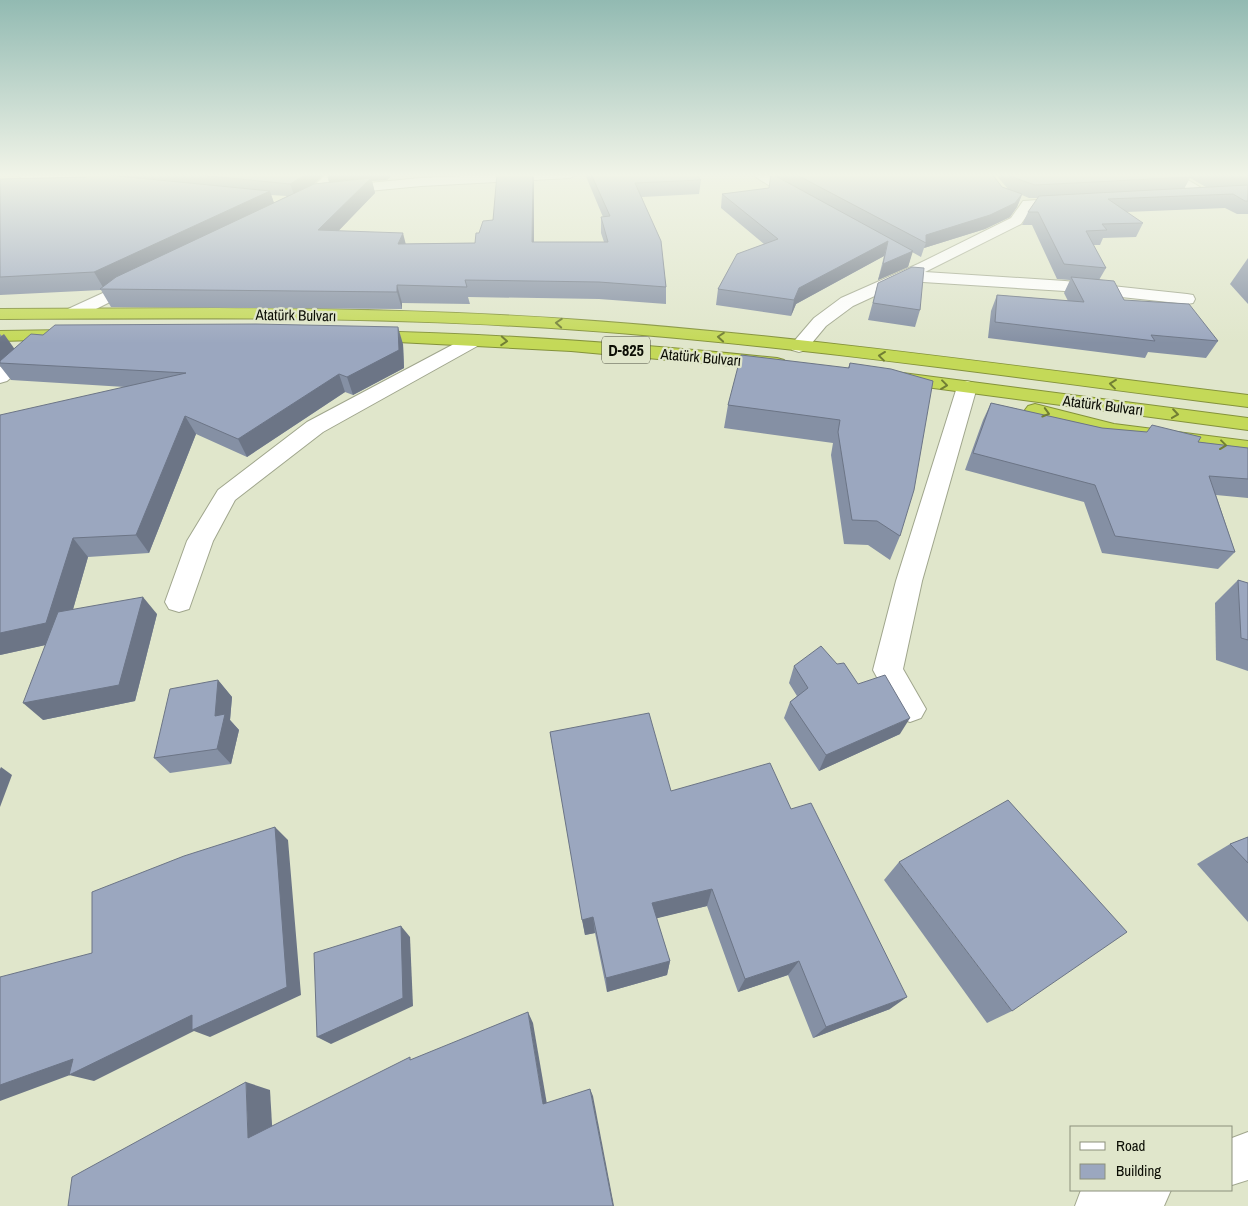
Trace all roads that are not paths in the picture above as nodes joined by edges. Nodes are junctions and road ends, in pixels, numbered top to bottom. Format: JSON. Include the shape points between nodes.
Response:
{"nodes":[{"id":1,"x":997,"y":230,"type":"edge"},
{"id":2,"x":906,"y":258,"type":"edge"},
{"id":3,"x":924,"y":267,"type":"junction"},
{"id":4,"x":153,"y":274,"type":"edge"},
{"id":5,"x":905,"y":276,"type":"junction"},
{"id":6,"x":1187,"y":299,"type":"dead end"},
{"id":7,"x":74,"y":313,"type":"junction"},
{"id":8,"x":0,"y":314,"type":"edge"},
{"id":9,"x":442,"y":317,"type":"junction"},
{"id":10,"x":49,"y":335,"type":"junction"},
{"id":11,"x":87,"y":335,"type":"edge"},
{"id":12,"x":343,"y":335,"type":"edge"},
{"id":13,"x":0,"y":336,"type":"edge"},
{"id":14,"x":432,"y":338,"type":"junction"},
{"id":15,"x":475,"y":340,"type":"junction"},
{"id":16,"x":799,"y":346,"type":"junction"},
{"id":17,"x":798,"y":366,"type":"edge"},
{"id":18,"x":873,"y":376,"type":"edge"},
{"id":19,"x":0,"y":378,"type":"edge"},
{"id":20,"x":967,"y":388,"type":"junction"},
{"id":21,"x":1248,"y":401,"type":"edge"},
{"id":22,"x":1248,"y":424,"type":"edge"},
{"id":23,"x":1248,"y":448,"type":"edge"},
{"id":24,"x":179,"y":602,"type":"dead end"},
{"id":25,"x":910,"y":710,"type":"dead end"},
{"id":26,"x":1248,"y":1156,"type":"edge"},
{"id":27,"x":1233,"y":1161,"type":"edge"},
{"id":28,"x":1144,"y":1191,"type":"edge"},
{"id":29,"x":1099,"y":1206,"type":"edge"}],
"edges":[{"from":1,"to":3,"type":"street"},
{"from":2,"to":3,"type":"street"},
{"from":3,"to":5,"type":"street"},
{"from":4,"to":7,"type":"street"},
{"from":5,"to":6,"type":"street","via":[[1065,286]]},
{"from":5,"to":16,"type":"street","via":[[847,302],[820,322]]},
{"from":7,"to":8,"type":"highway","name":"Atatürk Bulvarı","number":"D-825"},
{"from":7,"to":9,"type":"highway","name":"Atatürk Bulvarı","number":"D-825"},
{"from":9,"to":14,"type":"highway"},
{"from":16,"to":9,"type":"highway","name":"Atatürk Bulvarı","number":"D-825","one_way":true,"via":[[591,326]]},
{"from":10,"to":11,"type":"highway"},
{"from":10,"to":13,"type":"highway"},
{"from":10,"to":19,"type":"street"},
{"from":12,"to":14,"type":"highway","name":"Atatürk Bulvarı","number":"D-825"},
{"from":14,"to":15,"type":"highway","name":"Atatürk Bulvarı","number":"D-825"},
{"from":15,"to":17,"type":"highway","name":"Atatürk Bulvarı","number":"D-825","one_way":true},
{"from":15,"to":24,"type":"street","via":[[315,427],[226,495],[200,541]]},
{"from":21,"to":16,"type":"highway","name":"Atatürk Bulvarı","number":"D-825","one_way":true},
{"from":18,"to":20,"type":"highway","name":"Atatürk Bulvarı","one_way":true},
{"from":20,"to":22,"type":"highway","name":"Atatürk Bulvarı","one_way":true},
{"from":20,"to":23,"type":"highway","one_way":true,"via":[[1040,412],[1114,430]]},
{"from":20,"to":25,"type":"street","via":[[909,581],[888,670]]},
{"from":26,"to":27,"type":"street"},
{"from":28,"to":29,"type":"street"}]}
